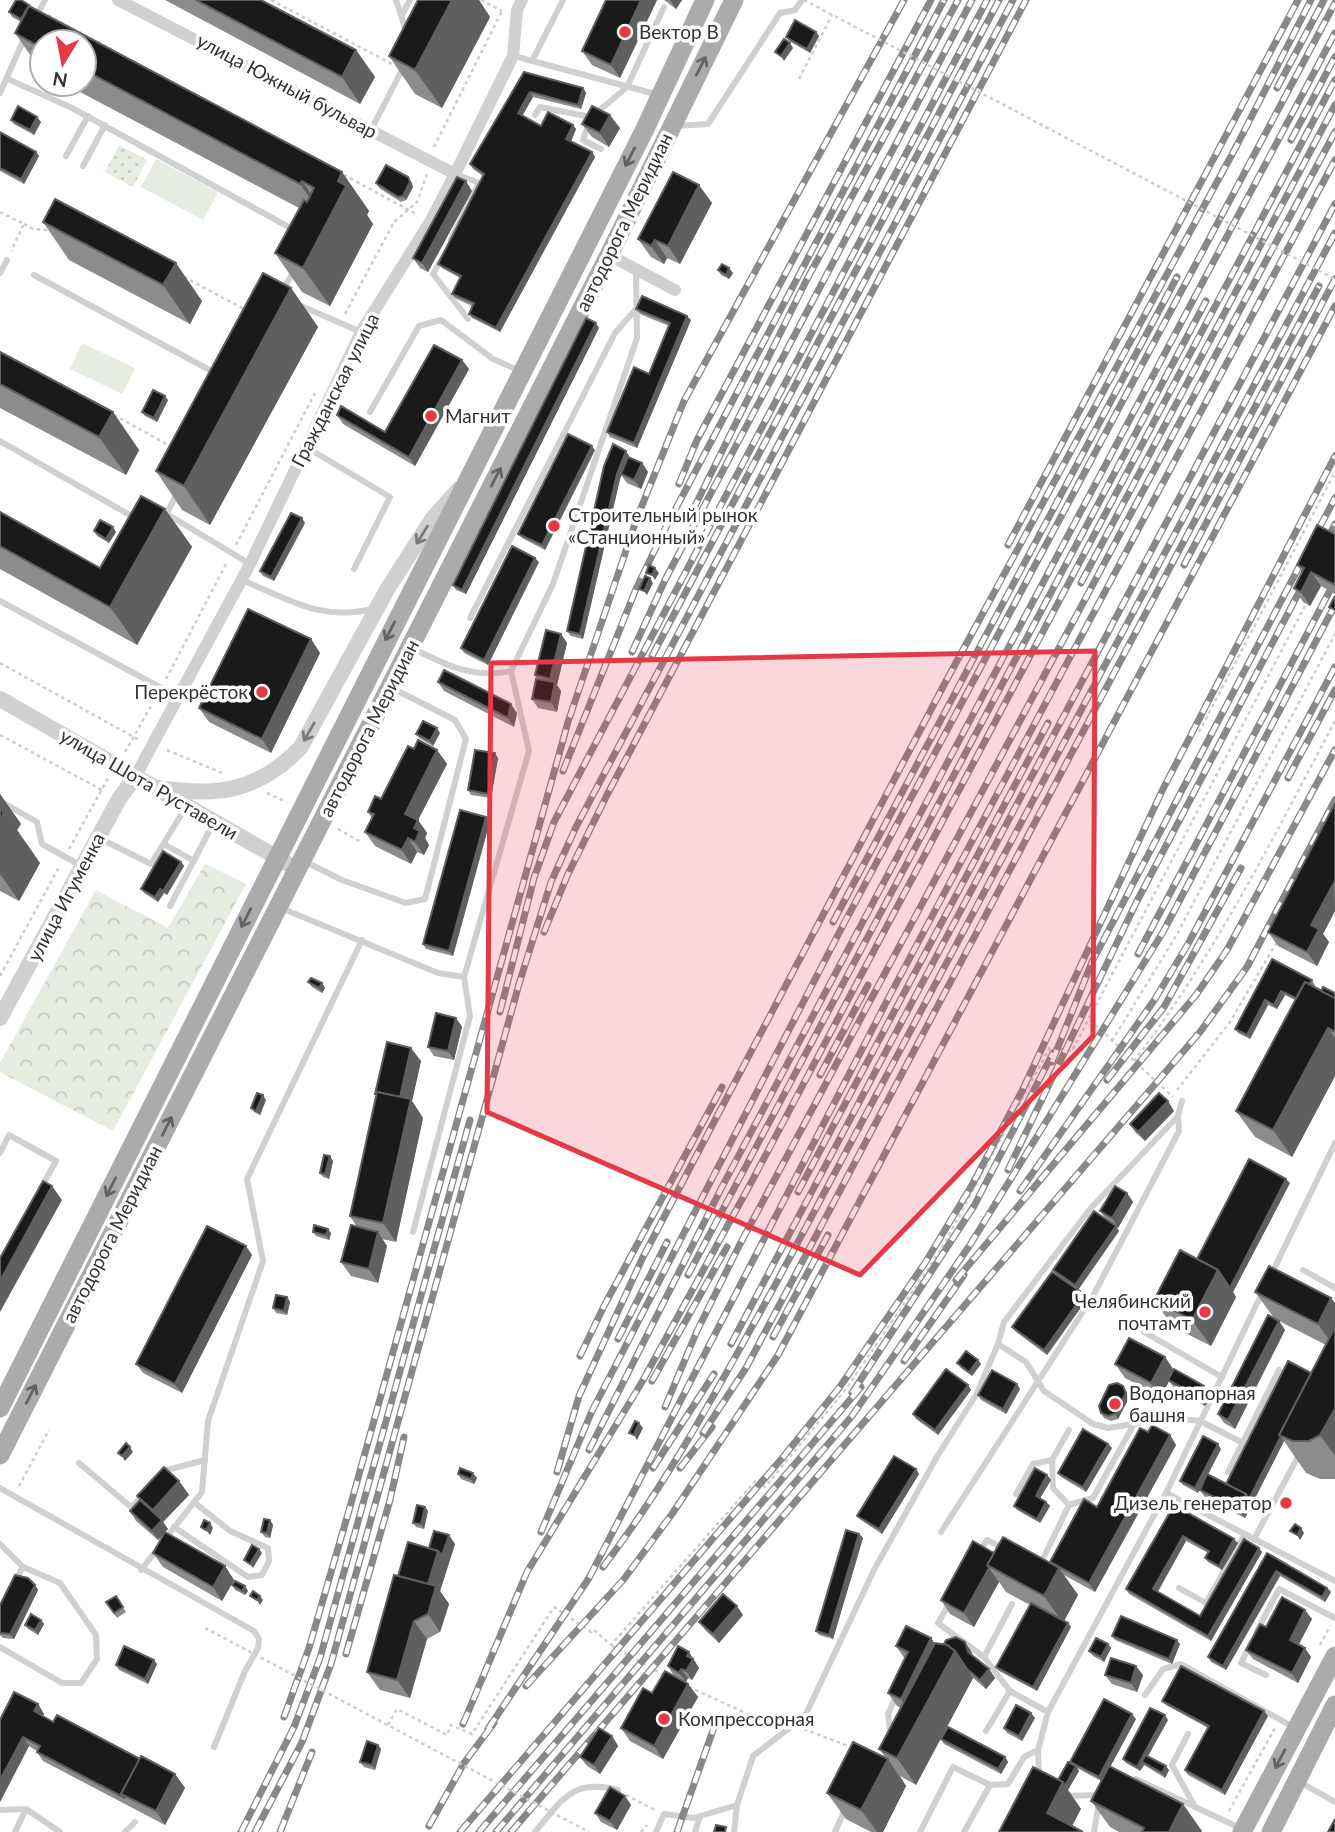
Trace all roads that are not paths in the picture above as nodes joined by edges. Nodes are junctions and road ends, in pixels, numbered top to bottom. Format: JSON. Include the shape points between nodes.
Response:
{"nodes":[{"id":1,"x":45,"y":0,"type":"edge"},
{"id":2,"x":118,"y":0,"type":"edge"},
{"id":3,"x":396,"y":0,"type":"edge"},
{"id":4,"x":410,"y":0,"type":"edge"},
{"id":5,"x":522,"y":0,"type":"edge"},
{"id":6,"x":563,"y":0,"type":"edge"},
{"id":7,"x":705,"y":0,"type":"edge"},
{"id":8,"x":734,"y":0,"type":"edge"},
{"id":9,"x":803,"y":0,"type":"edge"},
{"id":10,"x":664,"y":7,"type":"dead end"},
{"id":11,"x":402,"y":15,"type":"junction"},
{"id":12,"x":34,"y":21,"type":"edge"},
{"id":13,"x":28,"y":32,"type":"edge"},
{"id":14,"x":407,"y":45,"type":"edge"},
{"id":15,"x":408,"y":55,"type":"edge"},
{"id":16,"x":513,"y":56,"type":"junction"},
{"id":17,"x":532,"y":61,"type":"junction"},
{"id":18,"x":8,"y":79,"type":"junction"},
{"id":19,"x":627,"y":87,"type":"junction"},
{"id":20,"x":0,"y":93,"type":"edge"},
{"id":21,"x":660,"y":96,"type":"junction"},
{"id":22,"x":535,"y":115,"type":"dead end"},
{"id":23,"x":88,"y":116,"type":"junction"},
{"id":24,"x":591,"y":117,"type":"junction"},
{"id":25,"x":105,"y":125,"type":"junction"},
{"id":26,"x":671,"y":127,"type":"junction"},
{"id":27,"x":371,"y":130,"type":"junction"},
{"id":28,"x":601,"y":149,"type":"dead end"},
{"id":29,"x":66,"y":156,"type":"dead end"},
{"id":30,"x":83,"y":166,"type":"dead end"},
{"id":31,"x":455,"y":174,"type":"junction"},
{"id":32,"x":301,"y":235,"type":"edge"},
{"id":33,"x":609,"y":255,"type":"junction"},
{"id":34,"x":7,"y":260,"type":"road end"},
{"id":35,"x":298,"y":263,"type":"edge"},
{"id":36,"x":636,"y":269,"type":"junction"},
{"id":37,"x":0,"y":273,"type":"edge"},
{"id":38,"x":34,"y":275,"type":"dead end"},
{"id":39,"x":675,"y":290,"type":"dead end"},
{"id":40,"x":636,"y":310,"type":"junction"},
{"id":41,"x":468,"y":319,"type":"edge"},
{"id":42,"x":362,"y":332,"type":"junction"},
{"id":43,"x":522,"y":371,"type":"junction"},
{"id":44,"x":224,"y":378,"type":"edge"},
{"id":45,"x":370,"y":412,"type":"dead end"},
{"id":46,"x":0,"y":441,"type":"edge"},
{"id":47,"x":306,"y":447,"type":"junction"},
{"id":48,"x":184,"y":481,"type":"edge"},
{"id":49,"x":465,"y":482,"type":"junction"},
{"id":50,"x":167,"y":513,"type":"junction"},
{"id":51,"x":161,"y":522,"type":"edge"},
{"id":52,"x":144,"y":523,"type":"edge"},
{"id":53,"x":250,"y":564,"type":"junction"},
{"id":54,"x":354,"y":569,"type":"dead end"},
{"id":55,"x":242,"y":580,"type":"junction"},
{"id":56,"x":0,"y":601,"type":"edge"},
{"id":57,"x":379,"y":608,"type":"junction"},
{"id":58,"x":470,"y":618,"type":"dead end"},
{"id":59,"x":410,"y":647,"type":"junction"},
{"id":60,"x":511,"y":671,"type":"junction"},
{"id":61,"x":390,"y":687,"type":"junction"},
{"id":62,"x":180,"y":698,"type":"junction"},
{"id":63,"x":0,"y":699,"type":"edge"},
{"id":64,"x":135,"y":777,"type":"junction"},
{"id":65,"x":152,"y":787,"type":"junction"},
{"id":66,"x":0,"y":801,"type":"edge"},
{"id":67,"x":187,"y":806,"type":"junction"},
{"id":68,"x":214,"y":822,"type":"junction"},
{"id":69,"x":98,"y":837,"type":"junction"},
{"id":70,"x":164,"y":844,"type":"junction"},
{"id":71,"x":277,"y":858,"type":"junction"},
{"id":72,"x":194,"y":861,"type":"junction"},
{"id":73,"x":300,"y":865,"type":"junction"},
{"id":74,"x":82,"y":866,"type":"junction"},
{"id":75,"x":170,"y":906,"type":"dead end"},
{"id":76,"x":278,"y":907,"type":"junction"},
{"id":77,"x":362,"y":940,"type":"junction"},
{"id":78,"x":464,"y":977,"type":"junction"},
{"id":79,"x":0,"y":1018,"type":"edge"},
{"id":80,"x":1182,"y":1101,"type":"dead end"},
{"id":81,"x":1178,"y":1115,"type":"junction"},
{"id":82,"x":1335,"y":1143,"type":"edge"},
{"id":83,"x":0,"y":1153,"type":"edge"},
{"id":84,"x":37,"y":1195,"type":"edge"},
{"id":85,"x":413,"y":1232,"type":"dead end"},
{"id":86,"x":1303,"y":1270,"type":"dead end"},
{"id":87,"x":1335,"y":1288,"type":"edge"},
{"id":88,"x":1144,"y":1332,"type":"dead end"},
{"id":89,"x":998,"y":1345,"type":"junction"},
{"id":90,"x":1279,"y":1370,"type":"dead end"},
{"id":91,"x":1222,"y":1377,"type":"junction"},
{"id":92,"x":1038,"y":1378,"type":"junction"},
{"id":93,"x":0,"y":1408,"type":"edge"},
{"id":94,"x":1200,"y":1421,"type":"junction"},
{"id":95,"x":1134,"y":1424,"type":"junction"},
{"id":96,"x":1069,"y":1430,"type":"dead end"},
{"id":97,"x":1243,"y":1443,"type":"junction"},
{"id":98,"x":1303,"y":1447,"type":"edge"},
{"id":99,"x":0,"y":1455,"type":"edge"},
{"id":100,"x":205,"y":1460,"type":"junction"},
{"id":101,"x":1052,"y":1460,"type":"junction"},
{"id":102,"x":79,"y":1463,"type":"dead end"},
{"id":103,"x":1228,"y":1472,"type":"dead end"},
{"id":104,"x":158,"y":1479,"type":"edge"},
{"id":105,"x":0,"y":1488,"type":"edge"},
{"id":106,"x":149,"y":1489,"type":"edge"},
{"id":107,"x":1166,"y":1493,"type":"junction"},
{"id":108,"x":1016,"y":1494,"type":"dead end"},
{"id":109,"x":194,"y":1502,"type":"junction"},
{"id":110,"x":1069,"y":1505,"type":"junction"},
{"id":111,"x":174,"y":1527,"type":"junction"},
{"id":112,"x":941,"y":1532,"type":"dead end"},
{"id":113,"x":1245,"y":1534,"type":"junction"},
{"id":114,"x":1254,"y":1539,"type":"junction"},
{"id":115,"x":0,"y":1544,"type":"edge"},
{"id":116,"x":1017,"y":1555,"type":"edge"},
{"id":117,"x":1042,"y":1560,"type":"edge"},
{"id":118,"x":973,"y":1564,"type":"edge"},
{"id":119,"x":23,"y":1567,"type":"junction"},
{"id":120,"x":141,"y":1570,"type":"junction"},
{"id":121,"x":1334,"y":1579,"type":"edge"},
{"id":122,"x":11,"y":1588,"type":"edge"},
{"id":123,"x":1179,"y":1588,"type":"dead end"},
{"id":124,"x":952,"y":1600,"type":"edge"},
{"id":125,"x":1012,"y":1604,"type":"dead end"},
{"id":126,"x":1335,"y":1618,"type":"edge"},
{"id":127,"x":956,"y":1637,"type":"junction"},
{"id":128,"x":0,"y":1647,"type":"edge"},
{"id":129,"x":951,"y":1648,"type":"edge"},
{"id":130,"x":1335,"y":1656,"type":"edge"},
{"id":131,"x":984,"y":1657,"type":"junction"},
{"id":132,"x":1265,"y":1675,"type":"dead end"},
{"id":133,"x":898,"y":1689,"type":"edge"},
{"id":134,"x":1010,"y":1690,"type":"junction"},
{"id":135,"x":1145,"y":1695,"type":"dead end"},
{"id":136,"x":1335,"y":1705,"type":"edge"},
{"id":137,"x":1048,"y":1712,"type":"junction"},
{"id":138,"x":1296,"y":1728,"type":"junction"},
{"id":139,"x":986,"y":1731,"type":"dead end"},
{"id":140,"x":1188,"y":1734,"type":"dead end"},
{"id":141,"x":899,"y":1735,"type":"edge"},
{"id":142,"x":214,"y":1747,"type":"dead end"},
{"id":143,"x":1038,"y":1750,"type":"junction"},
{"id":144,"x":1296,"y":1780,"type":"junction"},
{"id":145,"x":989,"y":1784,"type":"junction"},
{"id":146,"x":1124,"y":1784,"type":"edge"},
{"id":147,"x":618,"y":1790,"type":"edge"},
{"id":148,"x":1112,"y":1790,"type":"edge"},
{"id":149,"x":1040,"y":1792,"type":"edge"},
{"id":150,"x":1060,"y":1795,"type":"edge"},
{"id":151,"x":1101,"y":1795,"type":"junction"},
{"id":152,"x":850,"y":1796,"type":"edge"},
{"id":153,"x":1335,"y":1802,"type":"edge"},
{"id":154,"x":737,"y":1805,"type":"junction"},
{"id":155,"x":1196,"y":1808,"type":"junction"},
{"id":156,"x":26,"y":1809,"type":"junction"},
{"id":157,"x":0,"y":1811,"type":"edge"},
{"id":158,"x":700,"y":1816,"type":"junction"},
{"id":159,"x":135,"y":1822,"type":"dead end"},
{"id":160,"x":1243,"y":1830,"type":"edge"},
{"id":161,"x":15,"y":1832,"type":"edge"},
{"id":162,"x":60,"y":1832,"type":"edge"},
{"id":163,"x":125,"y":1832,"type":"edge"},
{"id":164,"x":535,"y":1832,"type":"edge"},
{"id":165,"x":656,"y":1832,"type":"edge"},
{"id":166,"x":695,"y":1832,"type":"edge"},
{"id":167,"x":734,"y":1832,"type":"edge"},
{"id":168,"x":835,"y":1832,"type":"edge"},
{"id":169,"x":920,"y":1832,"type":"edge"},
{"id":170,"x":964,"y":1832,"type":"edge"},
{"id":171,"x":1094,"y":1832,"type":"edge"},
{"id":172,"x":1271,"y":1832,"type":"edge"}],
"edges":[{"from":1,"to":12,"type":"lane"},
{"from":2,"to":27,"type":"street","name":"улица Южный бульвар"},
{"from":3,"to":11,"type":"lane"},
{"from":4,"to":11,"type":"lane"},
{"from":5,"to":16,"type":"street","name":"Гражданская улица"},
{"from":6,"to":17,"type":"lane"},
{"from":7,"to":21,"type":"main road","name":"автодорога Меридиан"},
{"from":26,"to":8,"type":"main road","name":"автодорога Меридиан","one_way":true},
{"from":9,"to":26,"type":"lane","via":[[795,10],[780,13],[708,124]]},
{"from":10,"to":19,"type":"lane"},
{"from":11,"to":14,"type":"lane"},
{"from":13,"to":18,"type":"lane","via":[[12,60]]},
{"from":15,"to":27,"type":"lane"},
{"from":16,"to":17,"type":"lane"},
{"from":16,"to":31,"type":"street","name":"Гражданская улица"},
{"from":17,"to":19,"type":"lane"},
{"from":18,"to":20,"type":"lane"},
{"from":18,"to":23,"type":"lane"},
{"from":19,"to":21,"type":"lane"},
{"from":19,"to":24,"type":"lane"},
{"from":21,"to":43,"type":"main road","name":"автодорога Меридиан","one_way":true},
{"from":22,"to":24,"type":"lane","via":[[540,107]]},
{"from":23,"to":25,"type":"lane"},
{"from":23,"to":29,"type":"lane"},
{"from":24,"to":28,"type":"lane","via":[[583,140]]},
{"from":25,"to":30,"type":"lane"},
{"from":25,"to":32,"type":"lane"},
{"from":26,"to":33,"type":"main road","name":"автодорога Меридиан"},
{"from":27,"to":31,"type":"street","name":"улица Южный бульвар"},
{"from":31,"to":41,"type":"lane","via":[[479,183],[433,274]]},
{"from":31,"to":42,"type":"street","name":"Гражданская улица"},
{"from":33,"to":36,"type":"street"},
{"from":59,"to":33,"type":"main road","name":"автодорога Меридиан","one_way":true},
{"from":34,"to":37,"type":"lane"},
{"from":35,"to":42,"type":"lane","via":[[279,296]]},
{"from":36,"to":39,"type":"street"},
{"from":36,"to":40,"type":"lane"},
{"from":38,"to":44,"type":"lane"},
{"from":40,"to":58,"type":"lane","via":[[615,333]]},
{"from":40,"to":60,"type":"lane","via":[[637,338],[553,584]]},
{"from":42,"to":47,"type":"street","name":"Гражданская улица"},
{"from":43,"to":45,"type":"lane","via":[[493,359],[441,320],[419,326]]},
{"from":43,"to":49,"type":"main road","name":"автодорога Меридиан"},
{"from":46,"to":52,"type":"lane"},
{"from":47,"to":53,"type":"street","name":"Гражданская улица"},
{"from":47,"to":54,"type":"lane","via":[[390,497]]},
{"from":48,"to":50,"type":"lane"},
{"from":49,"to":57,"type":"street","one_way":true,"via":[[433,518]]},
{"from":49,"to":71,"type":"main road","name":"автодорога Меридиан","one_way":true},
{"from":50,"to":51,"type":"lane"},
{"from":50,"to":53,"type":"lane"},
{"from":53,"to":55,"type":"street","name":"Гражданская улица"},
{"from":55,"to":57,"type":"lane","via":[[319,613],[350,614]]},
{"from":55,"to":62,"type":"street","name":"Гражданская улица"},
{"from":56,"to":62,"type":"lane"},
{"from":57,"to":65,"type":"street","one_way":true,"via":[[301,747],[282,767],[255,783],[223,792]]},
{"from":59,"to":60,"type":"lane","via":[[442,664],[488,676]]},
{"from":59,"to":61,"type":"main road","name":"автодорога Меридиан"},
{"from":60,"to":78,"type":"lane","via":[[529,751]]},
{"from":61,"to":73,"type":"main road","name":"автодорога Меридиан"},
{"from":61,"to":73,"type":"lane","via":[[455,720],[466,739],[425,899],[406,903]]},
{"from":62,"to":64,"type":"street","name":"Гражданская улица"},
{"from":63,"to":64,"type":"street","name":"улица Шота Руставели"},
{"from":64,"to":65,"type":"street","name":"улица Шота Руставели"},
{"from":64,"to":69,"type":"street","name":"улица Игуменка"},
{"from":65,"to":67,"type":"street","name":"улица Шота Руставели"},
{"from":66,"to":74,"type":"lane","via":[[37,822],[42,844]]},
{"from":67,"to":68,"type":"street","name":"улица Шота Руставели"},
{"from":67,"to":70,"type":"lane"},
{"from":68,"to":71,"type":"street","name":"улица Шота Руставели"},
{"from":68,"to":72,"type":"lane"},
{"from":69,"to":70,"type":"lane","via":[[151,864]]},
{"from":69,"to":74,"type":"street","name":"улица Игуменка"},
{"from":70,"to":72,"type":"lane"},
{"from":71,"to":73,"type":"street","name":"улица Шота Руставели"},
{"from":71,"to":93,"type":"main road","name":"автодорога Меридиан","one_way":true},
{"from":72,"to":75,"type":"lane"},
{"from":73,"to":76,"type":"main road","name":"автодорога Меридиан"},
{"from":74,"to":79,"type":"street","name":"улица Игуменка"},
{"from":76,"to":77,"type":"lane"},
{"from":99,"to":76,"type":"main road","name":"автодорога Меридиан","one_way":true},
{"from":77,"to":78,"type":"lane","via":[[438,973]]},
{"from":77,"to":100,"type":"lane","via":[[247,1179],[263,1261],[208,1421]]},
{"from":78,"to":85,"type":"lane","via":[[470,1016]]},
{"from":80,"to":81,"type":"lane"},
{"from":81,"to":89,"type":"lane","via":[[1090,1209],[1004,1322]]},
{"from":81,"to":92,"type":"lane","via":[[1179,1131],[1093,1296]]},
{"from":82,"to":91,"type":"lane"},
{"from":83,"to":84,"type":"lane","via":[[9,1135],[56,1161]]},
{"from":86,"to":87,"type":"lane"},
{"from":88,"to":91,"type":"lane"},
{"from":89,"to":92,"type":"lane","via":[[1026,1362]]},
{"from":89,"to":154,"type":"lane","via":[[976,1395],[874,1570],[805,1716],[753,1756]]},
{"from":90,"to":97,"type":"lane"},
{"from":91,"to":94,"type":"lane"},
{"from":92,"to":95,"type":"lane","via":[[1044,1391],[1093,1424],[1108,1428]]},
{"from":92,"to":112,"type":"lane"},
{"from":94,"to":95,"type":"lane","via":[[1170,1418]]},
{"from":94,"to":97,"type":"lane"},
{"from":94,"to":107,"type":"lane"},
{"from":95,"to":110,"type":"lane","via":[[1093,1498]]},
{"from":96,"to":101,"type":"lane"},
{"from":97,"to":103,"type":"lane"},
{"from":98,"to":114,"type":"lane"},
{"from":100,"to":104,"type":"lane","via":[[167,1470]]},
{"from":100,"to":109,"type":"lane","via":[[202,1492]]},
{"from":101,"to":108,"type":"lane","via":[[1033,1464]]},
{"from":101,"to":110,"type":"lane","via":[[1053,1488]]},
{"from":102,"to":106,"type":"lane","via":[[131,1507]]},
{"from":105,"to":120,"type":"lane"},
{"from":107,"to":113,"type":"lane"},
{"from":107,"to":137,"type":"lane"},
{"from":109,"to":111,"type":"lane"},
{"from":109,"to":111,"type":"lane","via":[[230,1531],[268,1548],[269,1561],[262,1575],[248,1577]]},
{"from":110,"to":117,"type":"lane"},
{"from":111,"to":120,"type":"lane"},
{"from":113,"to":114,"type":"lane"},
{"from":113,"to":123,"type":"lane","via":[[1206,1603]]},
{"from":114,"to":121,"type":"lane"},
{"from":115,"to":119,"type":"lane"},
{"from":116,"to":118,"type":"lane","via":[[987,1540]]},
{"from":119,"to":122,"type":"lane"},
{"from":119,"to":128,"type":"lane","via":[[60,1583],[96,1635],[97,1659],[81,1683],[62,1683]]},
{"from":120,"to":142,"type":"lane","via":[[254,1631],[259,1639]]},
{"from":124,"to":127,"type":"lane","via":[[937,1623]]},
{"from":125,"to":131,"type":"lane"},
{"from":126,"to":132,"type":"lane","via":[[1279,1589],[1241,1662]]},
{"from":127,"to":129,"type":"lane"},
{"from":127,"to":131,"type":"lane"},
{"from":130,"to":138,"type":"main road"},
{"from":131,"to":134,"type":"lane"},
{"from":133,"to":141,"type":"lane","via":[[888,1714],[890,1730]]},
{"from":134,"to":137,"type":"lane"},
{"from":134,"to":139,"type":"lane"},
{"from":135,"to":138,"type":"lane","via":[[1163,1669],[1181,1664]]},
{"from":136,"to":144,"type":"main road"},
{"from":137,"to":143,"type":"lane"},
{"from":138,"to":160,"type":"main road","one_way":true},
{"from":140,"to":155,"type":"lane","via":[[1172,1765]]},
{"from":143,"to":145,"type":"lane","via":[[1024,1757],[1007,1784]]},
{"from":143,"to":149,"type":"lane"},
{"from":144,"to":153,"type":"lane"},
{"from":144,"to":172,"type":"main road"},
{"from":145,"to":169,"type":"lane","via":[[953,1767]]},
{"from":145,"to":170,"type":"lane"},
{"from":146,"to":155,"type":"lane","via":[[1136,1779]]},
{"from":147,"to":164,"type":"lane","via":[[581,1787],[565,1796]]},
{"from":148,"to":151,"type":"lane"},
{"from":150,"to":151,"type":"lane"},
{"from":151,"to":171,"type":"lane"},
{"from":152,"to":168,"type":"lane"},
{"from":154,"to":158,"type":"lane"},
{"from":154,"to":167,"type":"lane"},
{"from":155,"to":160,"type":"lane"},
{"from":156,"to":157,"type":"lane"},
{"from":156,"to":161,"type":"lane"},
{"from":156,"to":162,"type":"lane"},
{"from":158,"to":165,"type":"lane","via":[[664,1814]]},
{"from":158,"to":166,"type":"lane"},
{"from":159,"to":163,"type":"lane"}]}
